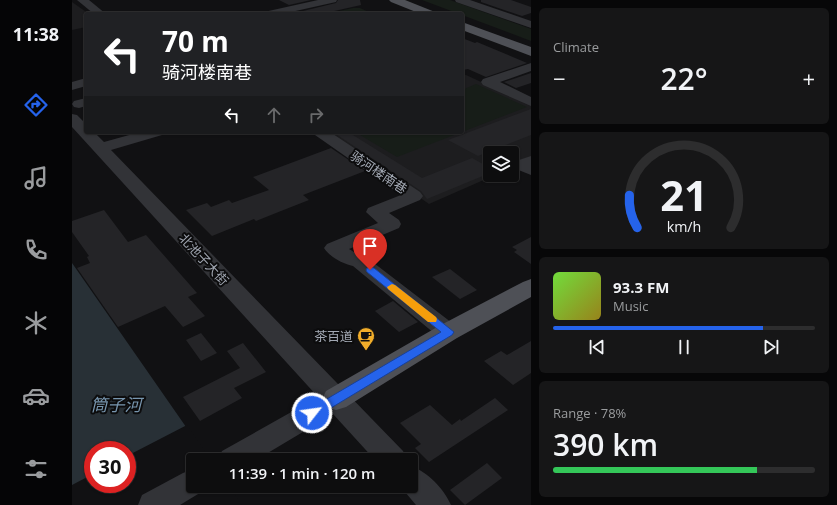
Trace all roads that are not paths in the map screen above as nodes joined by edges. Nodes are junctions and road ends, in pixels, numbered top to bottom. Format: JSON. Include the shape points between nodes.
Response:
{"nodes":[{"id":1,"x":82,"y":0,"type":"edge"},
{"id":2,"x":332,"y":0,"type":"edge"},
{"id":3,"x":395,"y":0,"type":"edge"},
{"id":4,"x":460,"y":0,"type":"edge"},
{"id":5,"x":98,"y":12,"type":"edge"},
{"id":6,"x":277,"y":12,"type":"edge"},
{"id":7,"x":426,"y":12,"type":"edge"},
{"id":8,"x":531,"y":25,"type":"edge"},
{"id":9,"x":464,"y":27,"type":"edge"},
{"id":10,"x":531,"y":52,"type":"edge"},
{"id":11,"x":531,"y":67,"type":"edge"},
{"id":12,"x":84,"y":83,"type":"edge"},
{"id":13,"x":72,"y":86,"type":"edge"},
{"id":14,"x":531,"y":102,"type":"edge"},
{"id":15,"x":79,"y":108,"type":"edge"},
{"id":16,"x":84,"y":118,"type":"edge"},
{"id":17,"x":93,"y":134,"type":"edge"},
{"id":18,"x":150,"y":134,"type":"edge"},
{"id":19,"x":323,"y":134,"type":"edge"},
{"id":20,"x":100,"y":148,"type":"junction"},
{"id":21,"x":531,"y":161,"type":"edge"},
{"id":22,"x":531,"y":170,"type":"edge"},
{"id":23,"x":531,"y":287,"type":"edge"},
{"id":24,"x":448,"y":332,"type":"junction"},
{"id":25,"x":336,"y":399,"type":"junction"},
{"id":26,"x":244,"y":453,"type":"edge"},
{"id":27,"x":386,"y":453,"type":"edge"},
{"id":28,"x":186,"y":486,"type":"edge"},
{"id":29,"x":418,"y":486,"type":"edge"},
{"id":30,"x":153,"y":505,"type":"edge"},
{"id":31,"x":436,"y":505,"type":"edge"}],
"edges":[{"from":1,"to":5,"type":"street"},
{"from":2,"to":6,"type":"street"},
{"from":3,"to":7,"type":"main road"},
{"from":4,"to":8,"type":"street"},
{"from":9,"to":10,"type":"main road"},
{"from":11,"to":14,"type":"street","via":[[488,82]]},
{"from":12,"to":13,"type":"street"},
{"from":15,"to":16,"type":"street","name":"北池子大街"},
{"from":17,"to":20,"type":"street","name":"北池子大街"},
{"from":18,"to":20,"type":"street"},
{"from":19,"to":24,"type":"street","name":"骑河楼南巷","via":[[414,196],[375,212],[392,224],[334,248],[359,261]]},
{"from":20,"to":25,"type":"street","name":"北池子大街"},
{"from":21,"to":22,"type":"street","via":[[522,165]]},
{"from":23,"to":24,"type":"main road"},
{"from":24,"to":25,"type":"main road"},
{"from":25,"to":26,"type":"street"},
{"from":25,"to":27,"type":"street","name":"北池子大街"},
{"from":28,"to":30,"type":"street"},
{"from":29,"to":31,"type":"street"}]}
